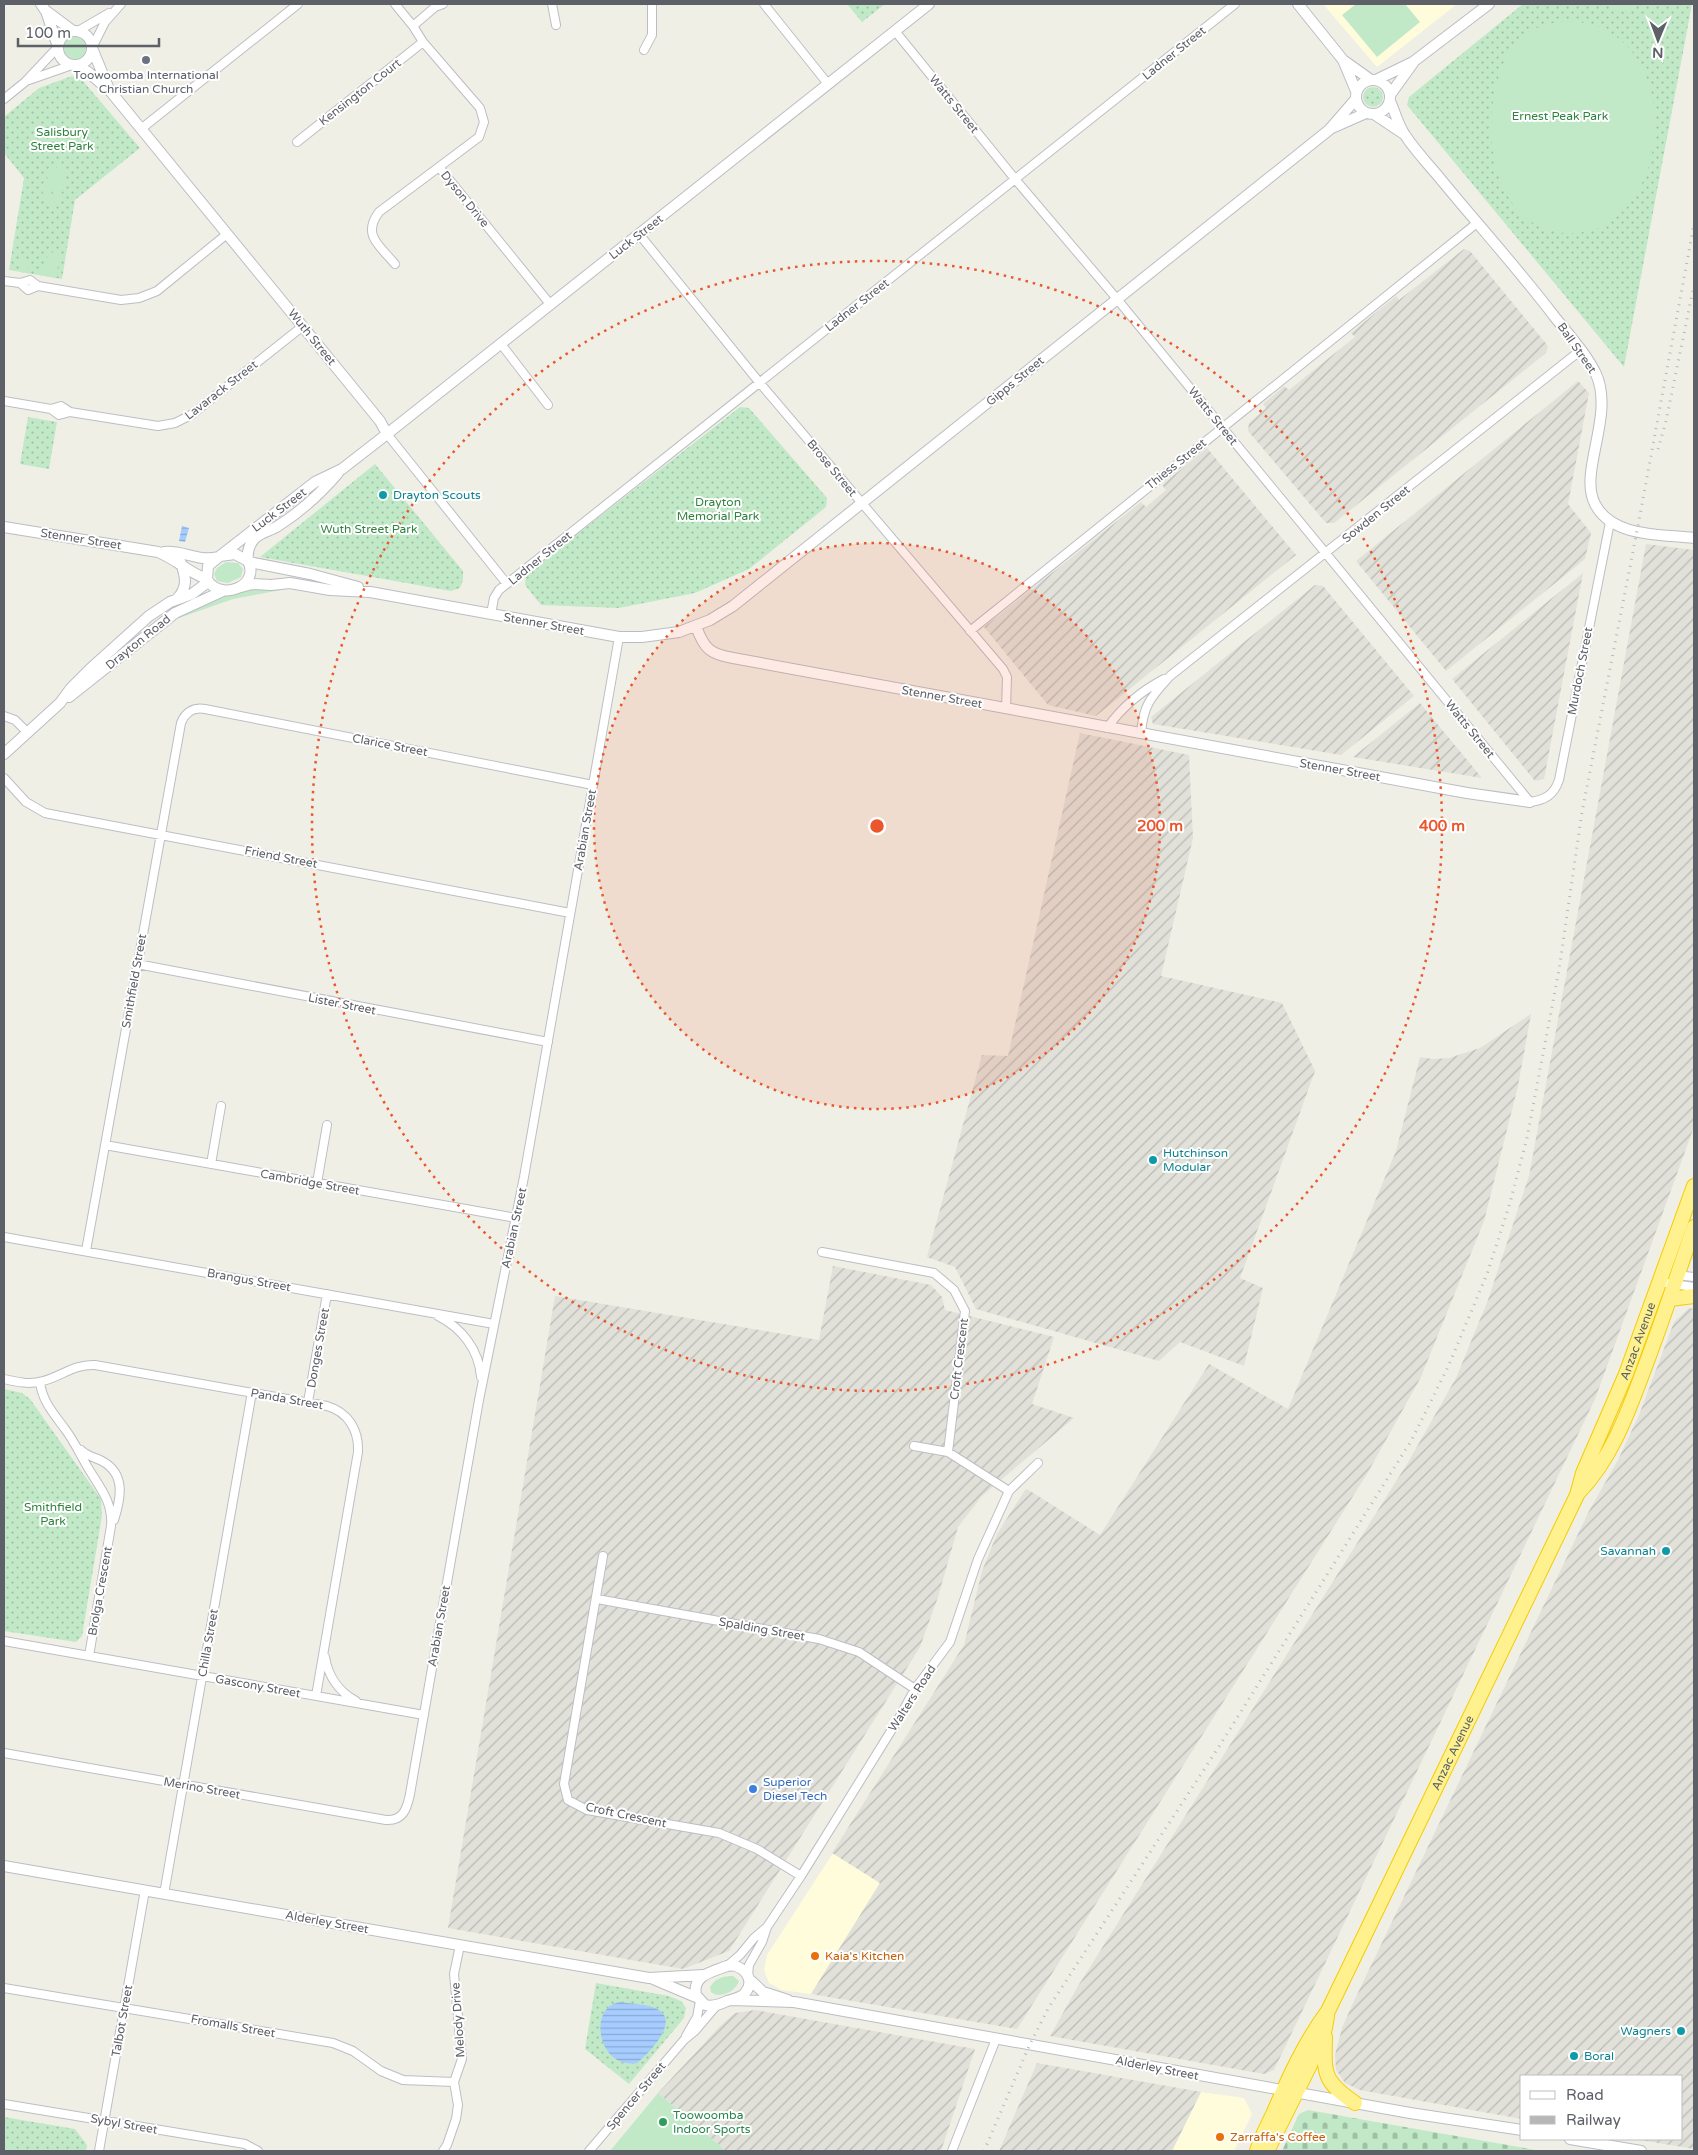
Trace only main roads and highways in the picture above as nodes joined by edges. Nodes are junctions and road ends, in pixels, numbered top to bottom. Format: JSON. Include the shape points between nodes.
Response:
{"nodes":[{"id":1,"x":929,"y":4,"type":"edge"},
{"id":2,"x":1298,"y":4,"type":"edge"},
{"id":3,"x":1489,"y":4,"type":"edge"},
{"id":4,"x":43,"y":7,"type":"edge"},
{"id":5,"x":76,"y":31,"type":"junction"},
{"id":6,"x":58,"y":47,"type":"junction"},
{"id":7,"x":92,"y":48,"type":"junction"},
{"id":8,"x":1343,"y":60,"type":"junction"},
{"id":9,"x":1413,"y":62,"type":"junction"},
{"id":10,"x":73,"y":65,"type":"junction"},
{"id":11,"x":1374,"y":80,"type":"junction"},
{"id":12,"x":111,"y":92,"type":"junction"},
{"id":13,"x":1356,"y":95,"type":"junction"},
{"id":14,"x":1390,"y":98,"type":"junction"},
{"id":15,"x":1370,"y":114,"type":"junction"},
{"id":16,"x":1329,"y":130,"type":"junction"},
{"id":17,"x":1404,"y":134,"type":"junction"},
{"id":18,"x":387,"y":434,"type":"junction"},
{"id":19,"x":342,"y":469,"type":"junction"},
{"id":20,"x":4,"y":527,"type":"edge"},
{"id":21,"x":1694,"y":538,"type":"edge"},
{"id":22,"x":158,"y":552,"type":"junction"},
{"id":23,"x":219,"y":556,"type":"junction"},
{"id":24,"x":248,"y":562,"type":"junction"},
{"id":25,"x":181,"y":563,"type":"junction"},
{"id":26,"x":208,"y":581,"type":"junction"},
{"id":27,"x":241,"y":587,"type":"junction"},
{"id":28,"x":223,"y":590,"type":"junction"},
{"id":29,"x":370,"y":592,"type":"junction"},
{"id":30,"x":176,"y":599,"type":"junction"},
{"id":31,"x":696,"y":626,"type":"junction"},
{"id":32,"x":60,"y":703,"type":"junction"},
{"id":33,"x":4,"y":754,"type":"edge"},
{"id":34,"x":1530,"y":802,"type":"road end"},
{"id":35,"x":1694,"y":1186,"type":"edge"},
{"id":36,"x":1694,"y":1227,"type":"edge"},
{"id":37,"x":1694,"y":1296,"type":"edge"},
{"id":38,"x":1670,"y":1298,"type":"junction"},
{"id":39,"x":1577,"y":1495,"type":"junction"},
{"id":40,"x":4,"y":1866,"type":"edge"},
{"id":41,"x":703,"y":1975,"type":"junction"},
{"id":42,"x":650,"y":1978,"type":"junction"},
{"id":43,"x":748,"y":1978,"type":"junction"},
{"id":44,"x":699,"y":2000,"type":"junction"},
{"id":45,"x":731,"y":2000,"type":"junction"},
{"id":46,"x":794,"y":2002,"type":"junction"},
{"id":47,"x":1328,"y":2010,"type":"junction"},
{"id":48,"x":1325,"y":2028,"type":"junction"},
{"id":49,"x":1290,"y":2091,"type":"junction"},
{"id":50,"x":1355,"y":2103,"type":"junction"},
{"id":51,"x":1520,"y":2130,"type":"edge"},
{"id":52,"x":1576,"y":2140,"type":"edge"},
{"id":53,"x":1257,"y":2151,"type":"edge"},
{"id":54,"x":1267,"y":2151,"type":"edge"},
{"id":55,"x":1642,"y":2151,"type":"edge"}],
"edges":[{"from":1,"to":18,"type":"main road","name":"Luck Street"},
{"from":2,"to":8,"type":"main road"},
{"from":3,"to":9,"type":"main road"},
{"from":4,"to":5,"type":"main road"},
{"from":4,"to":6,"type":"main road"},
{"from":5,"to":6,"type":"main road","via":[[63,36]]},
{"from":5,"to":7,"type":"main road","via":[[88,37]]},
{"from":6,"to":10,"type":"main road","via":[[62,59]]},
{"from":7,"to":10,"type":"main road","via":[[89,58]]},
{"from":7,"to":12,"type":"main road","name":"Wuth Street"},
{"from":8,"to":11,"type":"main road"},
{"from":8,"to":13,"type":"main road"},
{"from":9,"to":11,"type":"main road"},
{"from":9,"to":14,"type":"main road"},
{"from":10,"to":12,"type":"main road","name":"Wuth Street","via":[[88,72]]},
{"from":11,"to":13,"type":"main road","via":[[1362,83]]},
{"from":11,"to":14,"type":"main road","via":[[1386,85]]},
{"from":12,"to":18,"type":"main road","name":"Wuth Street","via":[[384,425]]},
{"from":13,"to":15,"type":"main road","via":[[1359,108]]},
{"from":13,"to":16,"type":"main road","name":"Gipps Street"},
{"from":14,"to":15,"type":"main road","via":[[1384,110]]},
{"from":14,"to":17,"type":"main road","name":"Ball Street"},
{"from":15,"to":16,"type":"main road","name":"Gipps Street"},
{"from":15,"to":17,"type":"main road","name":"Ball Street"},
{"from":16,"to":31,"type":"main road","name":"Gipps Street","via":[[733,606]]},
{"from":17,"to":21,"type":"main road","name":"Ball Street","via":[[1540,297],[1596,374],[1601,392],[1591,486],[1595,504],[1610,522],[1637,531]]},
{"from":18,"to":19,"type":"main road","name":"Luck Street"},
{"from":19,"to":23,"type":"main road","name":"Luck Street","via":[[314,482]]},
{"from":19,"to":24,"type":"main road","name":"Luck Street","via":[[324,490],[255,539],[249,549]]},
{"from":20,"to":22,"type":"main road","name":"Stenner Street"},
{"from":22,"to":23,"type":"main road","name":"Stenner Street","via":[[170,551],[201,559]]},
{"from":22,"to":25,"type":"main road","name":"Stenner Street"},
{"from":23,"to":24,"type":"main road","via":[[235,554]]},
{"from":23,"to":26,"type":"main road","via":[[208,566]]},
{"from":24,"to":27,"type":"main road","via":[[250,578]]},
{"from":24,"to":29,"type":"main road","name":"Stenner Street","via":[[355,585]]},
{"from":25,"to":26,"type":"main road","name":"Stenner Street"},
{"from":25,"to":30,"type":"main road","via":[[185,585]]},
{"from":26,"to":28,"type":"main road","via":[[213,587]]},
{"from":26,"to":30,"type":"main road","name":"Drayton Road","via":[[192,594]]},
{"from":27,"to":28,"type":"main road"},
{"from":27,"to":29,"type":"main road","name":"Stenner Street","via":[[290,583]]},
{"from":28,"to":32,"type":"main road","name":"Drayton Road","via":[[175,612]]},
{"from":29,"to":31,"type":"main road","name":"Stenner Street","via":[[619,637],[661,636]]},
{"from":30,"to":32,"type":"main road","name":"Drayton Road","via":[[149,616],[90,669]]},
{"from":31,"to":34,"type":"main road","name":"Stenner Street","via":[[707,648],[724,656],[1107,728]]},
{"from":32,"to":33,"type":"main road","name":"Drayton Road"},
{"from":35,"to":39,"type":"highway","name":"Anzac Avenue","via":[[1626,1374],[1583,1473]]},
{"from":36,"to":38,"type":"highway","name":"Anzac Avenue"},
{"from":37,"to":38,"type":"highway"},
{"from":38,"to":39,"type":"highway","name":"Anzac Avenue","via":[[1615,1441],[1593,1478]]},
{"from":39,"to":47,"type":"highway","name":"Anzac Avenue"},
{"from":40,"to":42,"type":"main road","name":"Alderley Street"},
{"from":41,"to":42,"type":"main road","name":"Alderley Street"},
{"from":41,"to":43,"type":"main road","via":[[727,1966],[739,1967]]},
{"from":41,"to":44,"type":"main road","via":[[696,1986]]},
{"from":42,"to":44,"type":"main road","name":"Alderley Street"},
{"from":43,"to":45,"type":"main road","via":[[744,1994]]},
{"from":43,"to":46,"type":"main road","name":"Alderley Street","via":[[763,1992]]},
{"from":44,"to":45,"type":"main road","via":[[708,2006]]},
{"from":45,"to":46,"type":"main road","name":"Alderley Street"},
{"from":46,"to":49,"type":"main road","name":"Alderley Street"},
{"from":47,"to":48,"type":"highway","name":"Anzac Avenue"},
{"from":47,"to":49,"type":"highway","name":"Anzac Avenue","via":[[1313,2030]]},
{"from":48,"to":49,"type":"highway","name":"Anzac Avenue"},
{"from":48,"to":50,"type":"highway","via":[[1326,2075],[1336,2090]]},
{"from":49,"to":50,"type":"main road","name":"Alderley Street"},
{"from":49,"to":53,"type":"highway","name":"Anzac Avenue"},
{"from":49,"to":54,"type":"highway","name":"Anzac Avenue"},
{"from":50,"to":51,"type":"main road","name":"Alderley Street"},
{"from":52,"to":55,"type":"main road"}]}
